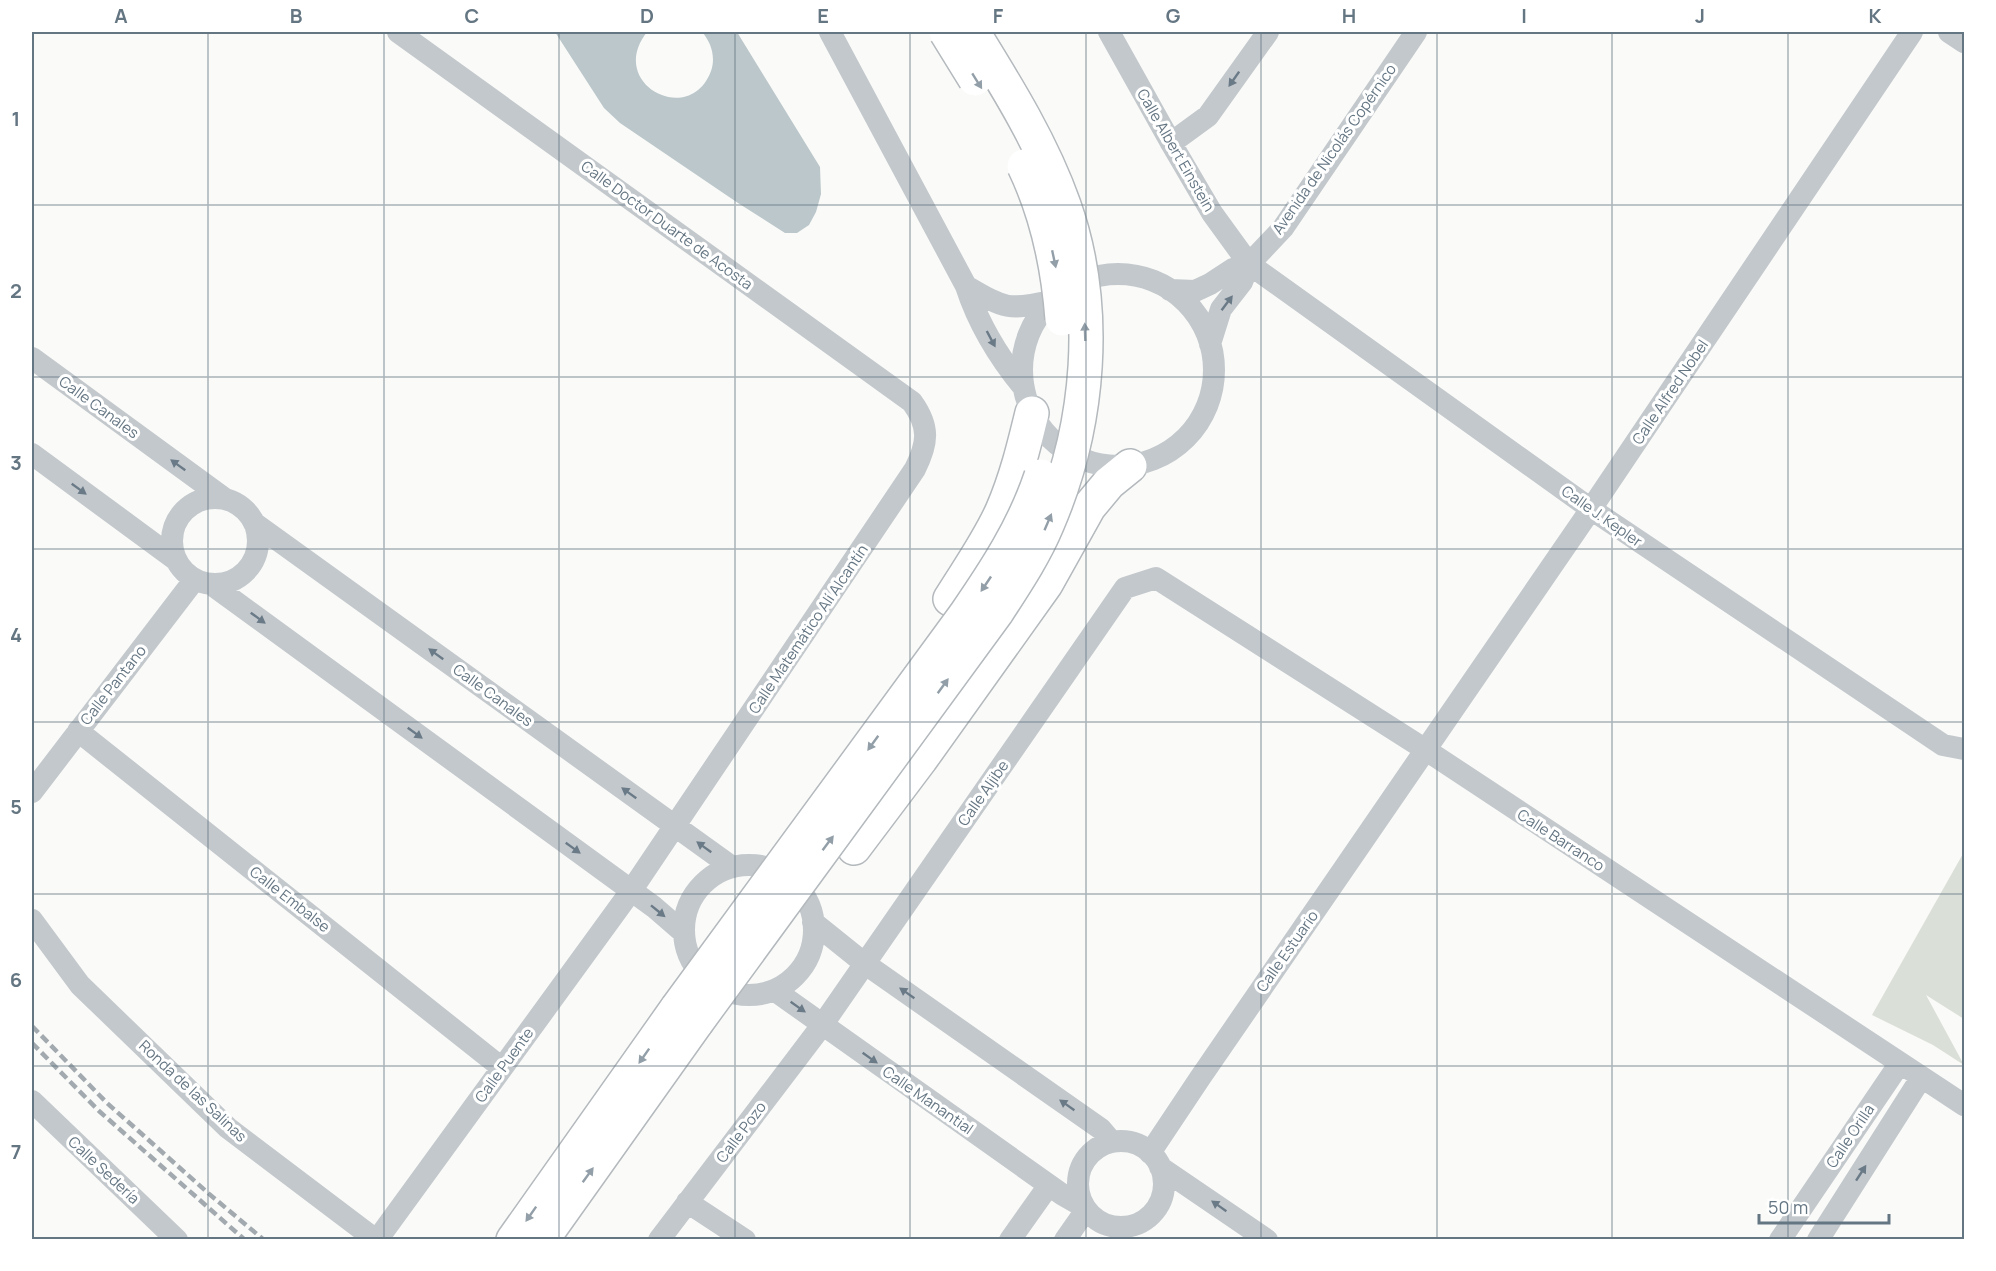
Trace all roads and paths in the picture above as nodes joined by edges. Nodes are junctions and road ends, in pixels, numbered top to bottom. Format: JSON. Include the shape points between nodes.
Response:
{"nodes":[{"id":1,"x":398,"y":32,"type":"edge"},
{"id":2,"x":830,"y":32,"type":"edge"},
{"id":3,"x":946,"y":32,"type":"edge"},
{"id":4,"x":973,"y":32,"type":"edge"},
{"id":5,"x":1109,"y":32,"type":"edge"},
{"id":6,"x":1268,"y":32,"type":"edge"},
{"id":7,"x":1416,"y":32,"type":"edge"},
{"id":8,"x":1912,"y":32,"type":"edge"},
{"id":9,"x":1949,"y":32,"type":"edge"},
{"id":10,"x":1965,"y":42,"type":"edge"},
{"id":11,"x":1171,"y":143,"type":"junction"},
{"id":12,"x":1249,"y":264,"type":"junction"},
{"id":13,"x":966,"y":286,"type":"junction"},
{"id":14,"x":1170,"y":290,"type":"junction"},
{"id":15,"x":1051,"y":301,"type":"junction"},
{"id":16,"x":1210,"y":344,"type":"junction"},
{"id":17,"x":32,"y":358,"type":"edge"},
{"id":18,"x":1028,"y":401,"type":"junction"},
{"id":19,"x":925,"y":427,"type":"joint"},
{"id":20,"x":32,"y":454,"type":"edge"},
{"id":21,"x":1130,"y":466,"type":"junction"},
{"id":22,"x":225,"y":499,"type":"junction"},
{"id":23,"x":1591,"y":509,"type":"junction"},
{"id":24,"x":254,"y":523,"type":"junction"},
{"id":25,"x":176,"y":560,"type":"junction"},
{"id":26,"x":1156,"y":578,"type":"joint"},
{"id":27,"x":203,"y":581,"type":"junction"},
{"id":28,"x":78,"y":731,"type":"junction"},
{"id":29,"x":1965,"y":749,"type":"edge"},
{"id":30,"x":1426,"y":750,"type":"junction"},
{"id":31,"x":32,"y":792,"type":"edge"},
{"id":32,"x":676,"y":827,"type":"junction"},
{"id":33,"x":732,"y":867,"type":"junction"},
{"id":34,"x":631,"y":891,"type":"junction"},
{"id":35,"x":32,"y":920,"type":"edge"},
{"id":36,"x":813,"y":922,"type":"junction"},
{"id":37,"x":684,"y":933,"type":"junction"},
{"id":38,"x":739,"y":942,"type":"junction"},
{"id":39,"x":864,"y":963,"type":"junction"},
{"id":40,"x":774,"y":990,"type":"junction"},
{"id":41,"x":687,"y":1015,"type":"junction"},
{"id":42,"x":823,"y":1024,"type":"junction"},
{"id":43,"x":1900,"y":1063,"type":"junction"},
{"id":44,"x":502,"y":1068,"type":"junction"},
{"id":45,"x":1922,"y":1078,"type":"junction"},
{"id":46,"x":32,"y":1101,"type":"edge"},
{"id":47,"x":1965,"y":1105,"type":"edge"},
{"id":48,"x":1112,"y":1142,"type":"junction"},
{"id":49,"x":1155,"y":1160,"type":"junction"},
{"id":50,"x":1048,"y":1185,"type":"junction"},
{"id":51,"x":687,"y":1202,"type":"junction"},
{"id":52,"x":1085,"y":1209,"type":"junction"},
{"id":53,"x":1109,"y":1231,"type":"edge"},
{"id":54,"x":1824,"y":1237,"type":"edge"},
{"id":55,"x":177,"y":1239,"type":"edge"},
{"id":56,"x":376,"y":1239,"type":"edge"},
{"id":57,"x":513,"y":1239,"type":"edge"},
{"id":58,"x":542,"y":1239,"type":"edge"},
{"id":59,"x":659,"y":1239,"type":"edge"},
{"id":60,"x":745,"y":1239,"type":"edge"},
{"id":61,"x":1010,"y":1239,"type":"edge"},
{"id":62,"x":1065,"y":1239,"type":"edge"},
{"id":63,"x":1139,"y":1239,"type":"edge"},
{"id":64,"x":1267,"y":1239,"type":"edge"},
{"id":65,"x":1780,"y":1239,"type":"edge"}],
"edges":[{"from":1,"to":19,"type":"street","name":"Calle Doctor Duarte de Acosta","via":[[912,402]]},
{"from":2,"to":13,"type":"street"},
{"from":3,"to":38,"type":"highway","one_way":true,"bridge":true,"via":[[997,114],[1025,169],[1055,258],[1063,353],[1050,445],[1031,506],[1000,563],[817,819]]},
{"from":38,"to":4,"type":"highway","one_way":true,"bridge":true,"via":[[1002,603],[1047,527],[1068,463],[1082,403],[1085,358],[1084,304],[1073,238],[1039,145]]},
{"from":5,"to":11,"type":"street","name":"Calle Albert Einstein"},
{"from":6,"to":11,"type":"street","one_way":true,"via":[[1208,116]]},
{"from":7,"to":12,"type":"street","name":"Avenida de Nicolás Copérnico","via":[[1282,228]]},
{"from":8,"to":23,"type":"street","name":"Calle Alfred Nobel"},
{"from":9,"to":10,"type":"street"},
{"from":11,"to":12,"type":"street","name":"Calle Albert Einstein","via":[[1212,213]]},
{"from":12,"to":14,"type":"street","via":[[1195,291]]},
{"from":16,"to":12,"type":"street","one_way":true,"via":[[1221,309],[1242,282]]},
{"from":12,"to":23,"type":"street","name":"Calle J. Kepler"},
{"from":13,"to":15,"type":"street","via":[[999,305],[1022,308]]},
{"from":13,"to":18,"type":"street","one_way":true,"via":[[971,302]]},
{"from":14,"to":15,"type":"street","via":[[1153,280],[1126,274],[1099,276],[1073,285]]},
{"from":14,"to":16,"type":"street","via":[[1196,313]]},
{"from":15,"to":18,"type":"street","via":[[1026,342],[1022,365]]},
{"from":16,"to":21,"type":"street","via":[[1214,376],[1202,418],[1171,451]]},
{"from":22,"to":17,"type":"street","name":"Calle Canales","one_way":true},
{"from":18,"to":21,"type":"street","via":[[1049,437],[1073,455],[1100,465]]},
{"from":18,"to":38,"type":"highway","via":[[1021,462],[984,545],[799,806],[748,888]]},
{"from":19,"to":32,"type":"street","name":"Calle Matemático Alí Alcantín","via":[[923,454],[915,469]]},
{"from":20,"to":25,"type":"street","one_way":true},
{"from":21,"to":38,"type":"highway","via":[[1089,507],[1046,584],[998,654],[854,848],[776,937]]},
{"from":22,"to":24,"type":"street","via":[[244,509]]},
{"from":22,"to":25,"type":"street","via":[[206,498],[183,512],[173,533]]},
{"from":23,"to":29,"type":"street","name":"Calle J. Kepler","via":[[1943,745]]},
{"from":23,"to":30,"type":"street","name":"Calle Alfred Nobel"},
{"from":24,"to":27,"type":"street","via":[[258,541],[248,568],[229,581]]},
{"from":32,"to":24,"type":"street","name":"Calle Canales","one_way":true},
{"from":25,"to":27,"type":"street"},
{"from":26,"to":30,"type":"street","name":"Calle Barranco"},
{"from":26,"to":39,"type":"street","name":"Calle Aljibe","via":[[1125,588]]},
{"from":27,"to":28,"type":"street","name":"Calle Pantano"},
{"from":27,"to":34,"type":"street","one_way":true},
{"from":28,"to":31,"type":"street","name":"Calle Pantano"},
{"from":28,"to":44,"type":"street","name":"Calle Embalse"},
{"from":30,"to":43,"type":"street","name":"Calle Barranco"},
{"from":30,"to":49,"type":"street","name":"Calle Estuario","via":[[1206,1068]]},
{"from":33,"to":32,"type":"street","name":"Calle Canales","one_way":true},
{"from":32,"to":34,"type":"street","name":"Calle Matemático Alí Alcantín"},
{"from":33,"to":36,"type":"street","via":[[768,868],[785,876],[808,904]]},
{"from":33,"to":37,"type":"street","via":[[702,885],[692,899]]},
{"from":34,"to":37,"type":"street","one_way":true},
{"from":34,"to":44,"type":"street","name":"Calle Puente"},
{"from":35,"to":56,"type":"street","name":"Ronda de las Salinas","via":[[80,985],[228,1128]]},
{"from":36,"to":39,"type":"street"},
{"from":36,"to":40,"type":"street","via":[[809,955],[788,982]]},
{"from":37,"to":40,"type":"street","via":[[695,966],[722,990],[739,995]]},
{"from":38,"to":41,"type":"highway","bridge":true},
{"from":39,"to":42,"type":"street","name":"Calle Aljibe"},
{"from":48,"to":39,"type":"street","one_way":true,"via":[[1101,1129]]},
{"from":40,"to":42,"type":"street","name":"Calle Manantial","one_way":true},
{"from":41,"to":57,"type":"highway","one_way":true},
{"from":58,"to":41,"type":"highway","one_way":true},
{"from":42,"to":50,"type":"street","name":"Calle Manantial","one_way":true},
{"from":42,"to":51,"type":"street","name":"Calle Pozo"},
{"from":43,"to":45,"type":"street","name":"Calle Barranco"},
{"from":43,"to":65,"type":"street","name":"Calle Orilla"},
{"from":44,"to":56,"type":"street","name":"Calle Puente"},
{"from":45,"to":47,"type":"street","name":"Calle Barranco"},
{"from":54,"to":45,"type":"street","name":"Calle Orilla","one_way":true},
{"from":46,"to":55,"type":"street","name":"Calle Sedería"},
{"from":48,"to":49,"type":"street","via":[[1132,1143]]},
{"from":48,"to":52,"type":"street","via":[[1094,1151],[1081,1167],[1078,1188]]},
{"from":49,"to":53,"type":"street","via":[[1163,1192],[1155,1210],[1141,1222]]},
{"from":64,"to":49,"type":"street","one_way":true},
{"from":50,"to":52,"type":"street","name":"Calle Manantial"},
{"from":50,"to":61,"type":"street"},
{"from":51,"to":59,"type":"street","name":"Calle Pozo"},
{"from":51,"to":60,"type":"street"},
{"from":52,"to":53,"type":"street"},
{"from":52,"to":62,"type":"street"},
{"from":53,"to":63,"type":"street"}]}
